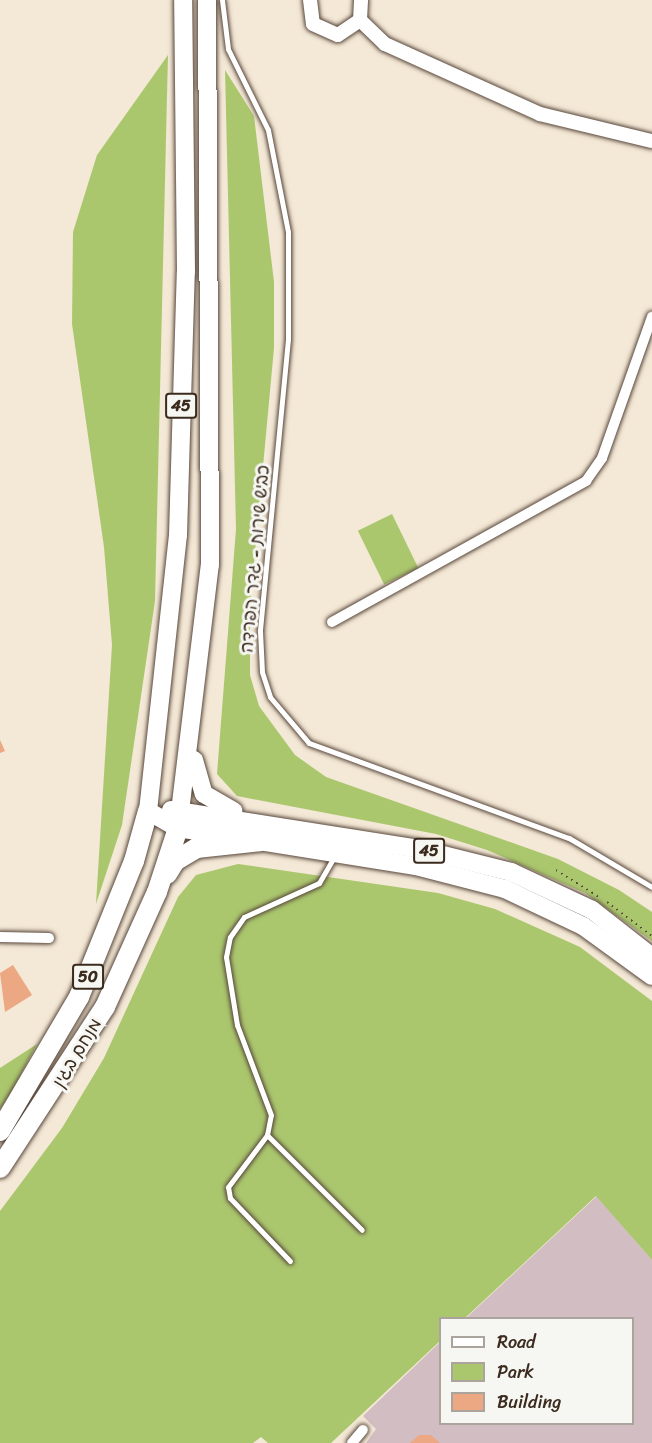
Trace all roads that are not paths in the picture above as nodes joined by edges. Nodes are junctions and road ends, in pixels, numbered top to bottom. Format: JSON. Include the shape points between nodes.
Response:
{"nodes":[{"id":1,"x":183,"y":0,"type":"edge"},
{"id":2,"x":207,"y":0,"type":"edge"},
{"id":3,"x":222,"y":0,"type":"edge"},
{"id":4,"x":310,"y":0,"type":"edge"},
{"id":5,"x":361,"y":0,"type":"edge"},
{"id":6,"x":360,"y":20,"type":"junction"},
{"id":7,"x":652,"y":141,"type":"edge"},
{"id":8,"x":652,"y":317,"type":"edge"},
{"id":9,"x":332,"y":622,"type":"dead end"},
{"id":10,"x":194,"y":729,"type":"junction"},
{"id":11,"x":148,"y":811,"type":"junction"},
{"id":12,"x":179,"y":819,"type":"junction"},
{"id":13,"x":273,"y":825,"type":"junction"},
{"id":14,"x":261,"y":842,"type":"junction"},
{"id":15,"x":335,"y":854,"type":"junction"},
{"id":16,"x":652,"y":887,"type":"edge"},
{"id":17,"x":157,"y":892,"type":"junction"},
{"id":18,"x":0,"y":937,"type":"edge"},
{"id":19,"x":49,"y":938,"type":"dead end"},
{"id":20,"x":652,"y":957,"type":"edge"},
{"id":21,"x":652,"y":976,"type":"edge"},
{"id":22,"x":0,"y":1131,"type":"edge"},
{"id":23,"x":267,"y":1135,"type":"junction"},
{"id":24,"x":0,"y":1168,"type":"edge"},
{"id":25,"x":362,"y":1230,"type":"dead end"},
{"id":26,"x":290,"y":1261,"type":"dead end"},
{"id":27,"x":363,"y":1430,"type":"dead end"},
{"id":28,"x":352,"y":1443,"type":"edge"}],
"edges":[{"from":1,"to":11,"type":"highway","number":"45","via":[[186,272],[178,535]]},
{"from":2,"to":10,"type":"highway","number":"45","via":[[212,508]]},
{"from":3,"to":16,"type":"lane","name":"כביש שירות - גדר הפרדה","via":[[228,50],[268,130],[288,232],[288,339],[260,631],[262,672],[270,697],[309,743],[569,838]]},
{"from":4,"to":6,"type":"street","via":[[313,24],[328,34],[347,33]]},
{"from":5,"to":6,"type":"street"},
{"from":6,"to":7,"type":"street","via":[[385,44],[529,109]]},
{"from":8,"to":9,"type":"street","via":[[602,458],[586,481]]},
{"from":10,"to":12,"type":"highway","number":"45"},
{"from":10,"to":13,"type":"highway","via":[[194,774],[204,794]]},
{"from":11,"to":12,"type":"highway","number":"45"},
{"from":11,"to":22,"type":"highway","name":"מנחם בגין","number":"50","via":[[134,861],[78,997]]},
{"from":12,"to":13,"type":"highway","number":"45"},
{"from":12,"to":14,"type":"highway","number":"45"},
{"from":12,"to":17,"type":"highway","name":"מנחם בגין","number":"50"},
{"from":13,"to":20,"type":"highway","number":"45","via":[[419,849],[511,872],[592,910]]},
{"from":14,"to":15,"type":"highway","number":"45"},
{"from":14,"to":17,"type":"highway","via":[[187,852]]},
{"from":15,"to":21,"type":"highway","number":"45","via":[[505,889],[583,926]]},
{"from":15,"to":23,"type":"lane","via":[[319,883],[244,917],[230,937],[228,987],[271,1115]]},
{"from":17,"to":24,"type":"highway","name":"מנחם בגין","number":"50","via":[[105,1007]]},
{"from":18,"to":19,"type":"street"},
{"from":23,"to":25,"type":"lane"},
{"from":23,"to":26,"type":"lane","via":[[228,1187],[230,1198]]},
{"from":27,"to":28,"type":"street"}]}
